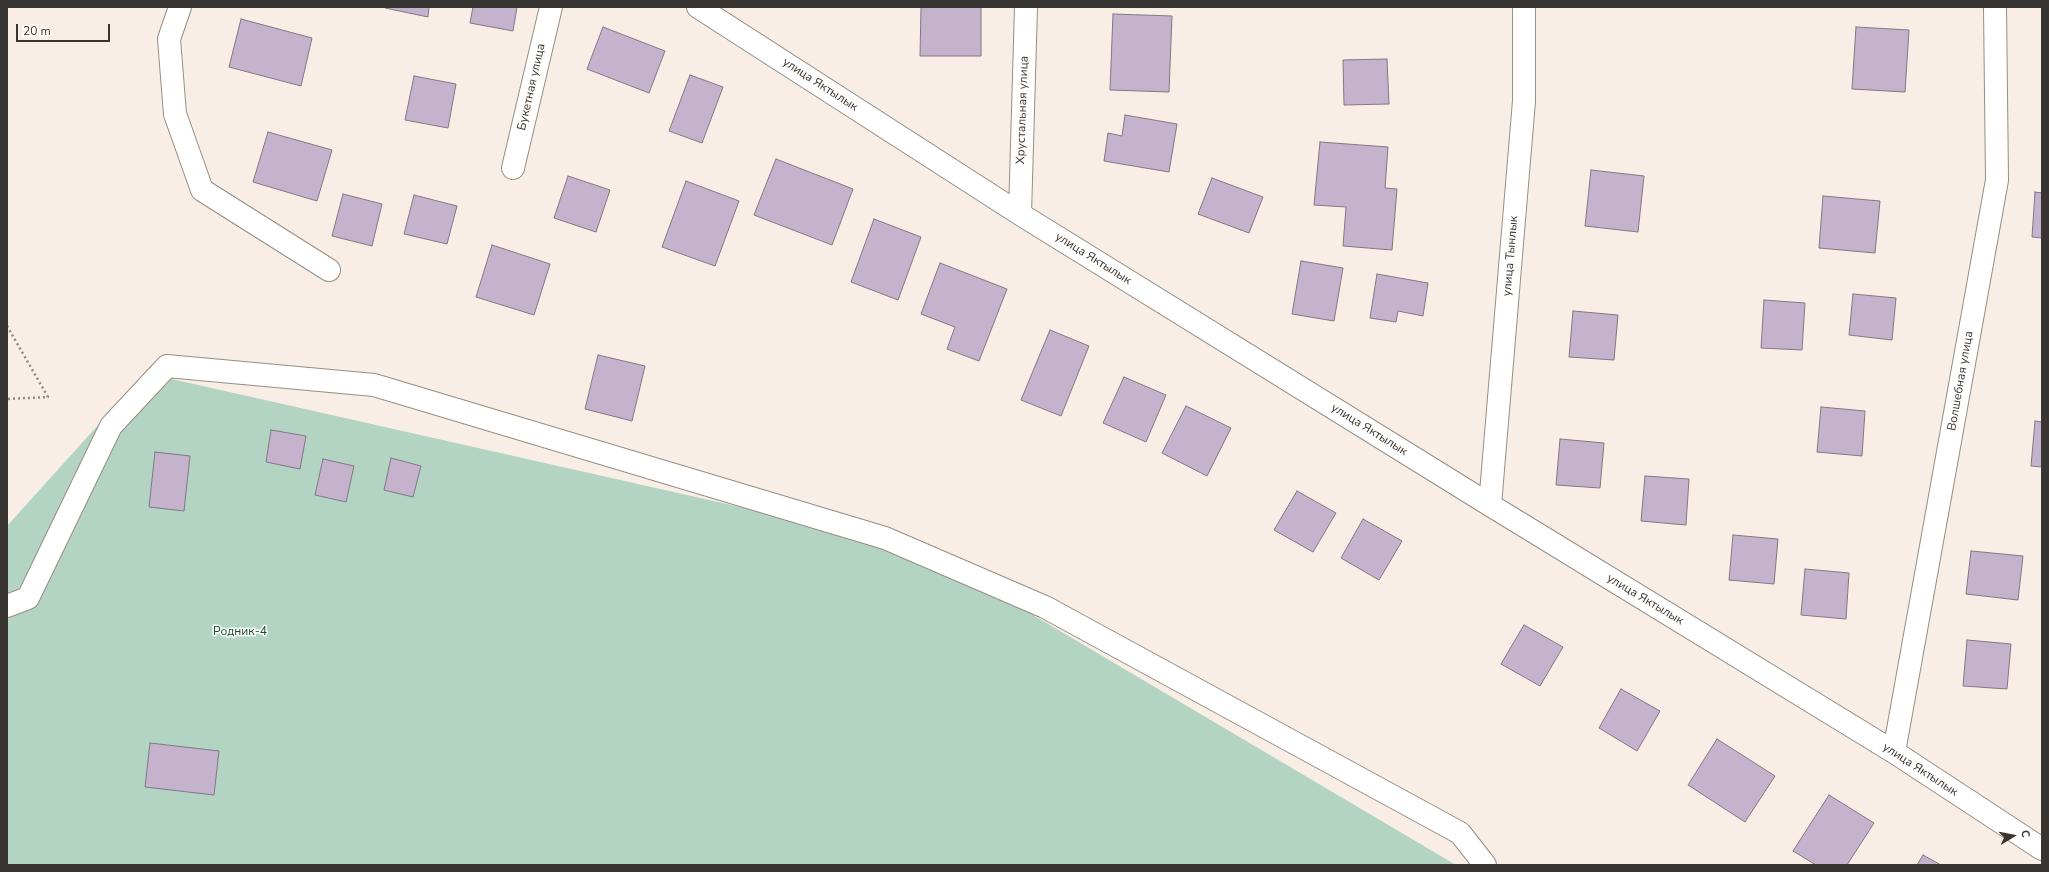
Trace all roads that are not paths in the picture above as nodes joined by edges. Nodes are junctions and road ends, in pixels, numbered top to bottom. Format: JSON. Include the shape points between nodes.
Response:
{"nodes":[{"id":1,"x":180,"y":7,"type":"edge"},
{"id":2,"x":551,"y":7,"type":"edge"},
{"id":3,"x":698,"y":7,"type":"edge"},
{"id":4,"x":1026,"y":7,"type":"edge"},
{"id":5,"x":1524,"y":7,"type":"edge"},
{"id":6,"x":1995,"y":7,"type":"edge"},
{"id":7,"x":513,"y":168,"type":"dead end"},
{"id":8,"x":1020,"y":214,"type":"junction"},
{"id":9,"x":329,"y":270,"type":"dead end"},
{"id":10,"x":1490,"y":505,"type":"junction"},
{"id":11,"x":7,"y":606,"type":"edge"},
{"id":12,"x":1894,"y":752,"type":"junction"},
{"id":13,"x":2042,"y":849,"type":"edge"},
{"id":14,"x":1485,"y":865,"type":"edge"}],
"edges":[{"from":1,"to":9,"type":"street","via":[[169,39],[175,114],[202,190]]},
{"from":2,"to":7,"type":"street","name":"Букетная улица"},
{"from":3,"to":8,"type":"street","name":"улица Яктылык"},
{"from":4,"to":8,"type":"street","name":"Хрустальная улица"},
{"from":5,"to":10,"type":"street","name":"улица Тынлык","via":[[1524,101]]},
{"from":6,"to":12,"type":"street","name":"Волшебная улица","via":[[1997,180]]},
{"from":8,"to":10,"type":"street","name":"улица Яктылык"},
{"from":10,"to":12,"type":"street","name":"улица Яктылык"},
{"from":11,"to":14,"type":"street","via":[[28,598],[111,426],[167,366],[374,385],[900,544],[1045,607],[1460,833]]},
{"from":12,"to":13,"type":"street","name":"улица Яктылык"}]}
